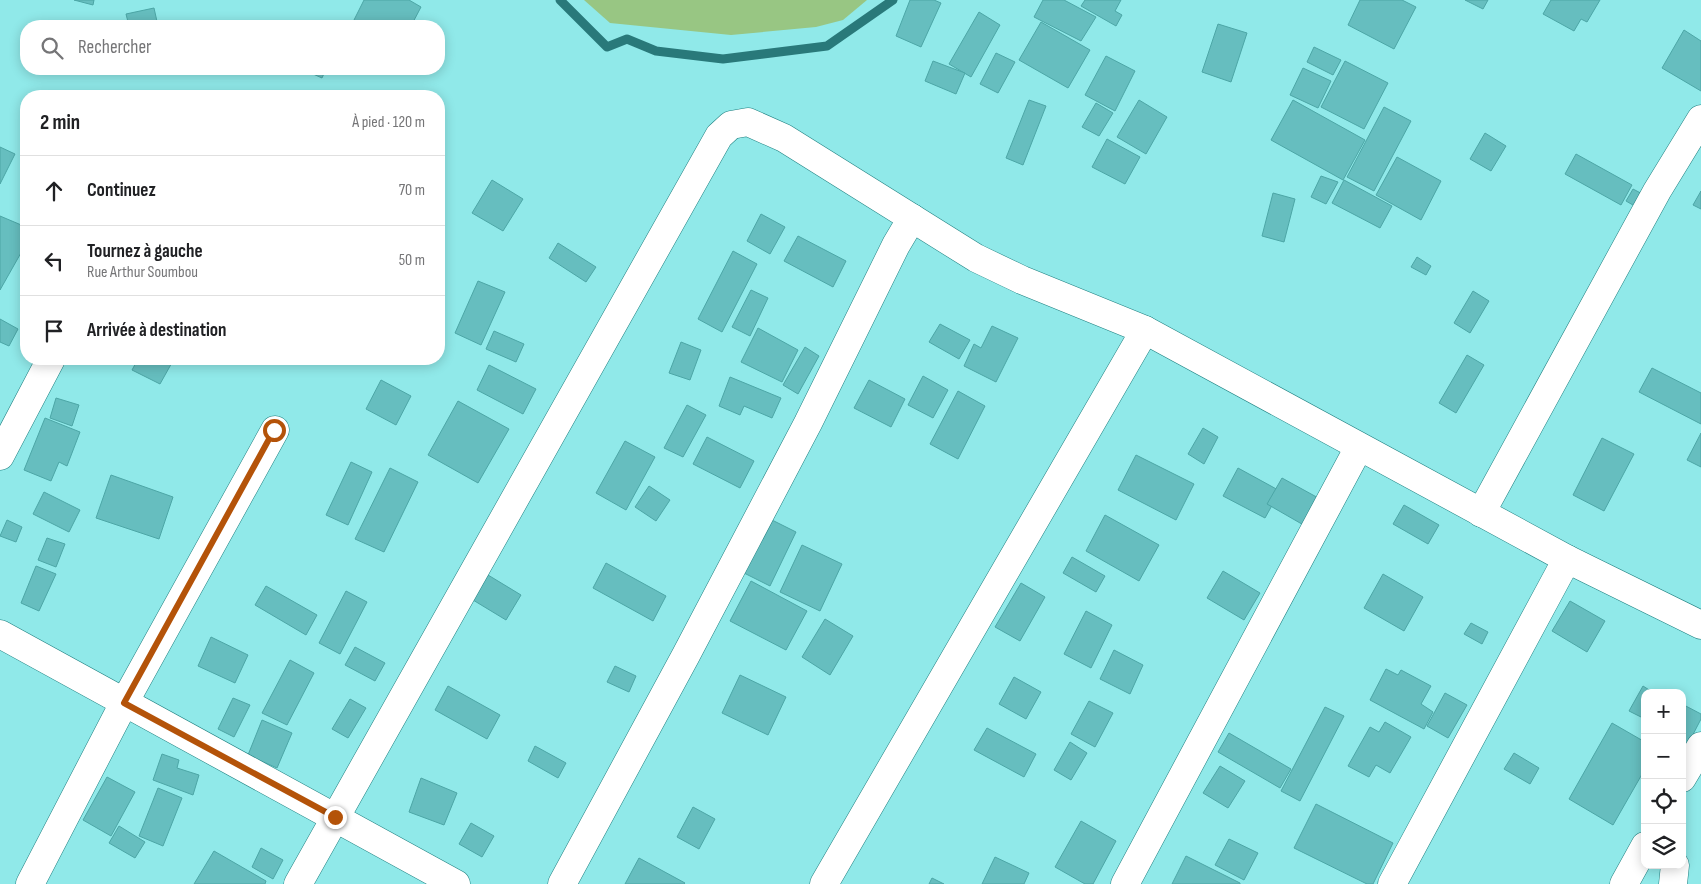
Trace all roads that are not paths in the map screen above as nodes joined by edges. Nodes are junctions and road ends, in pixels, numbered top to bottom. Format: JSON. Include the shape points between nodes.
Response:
{"nodes":[{"id":1,"x":1701,"y":119,"type":"edge"},
{"id":2,"x":912,"y":218,"type":"junction"},
{"id":3,"x":1145,"y":330,"type":"junction"},
{"id":4,"x":48,"y":365,"type":"edge"},
{"id":5,"x":274,"y":430,"type":"dead end"},
{"id":6,"x":1359,"y":447,"type":"junction"},
{"id":7,"x":0,"y":456,"type":"edge"},
{"id":8,"x":1481,"y":513,"type":"junction"},
{"id":9,"x":1567,"y":559,"type":"junction"},
{"id":10,"x":1701,"y":625,"type":"edge"},
{"id":11,"x":0,"y":634,"type":"edge"},
{"id":12,"x":124,"y":703,"type":"junction"},
{"id":13,"x":1701,"y":746,"type":"edge"},
{"id":14,"x":1684,"y":779,"type":"edge"},
{"id":15,"x":335,"y":817,"type":"junction"},
{"id":16,"x":1641,"y":853,"type":"edge"},
{"id":17,"x":1674,"y":869,"type":"edge"},
{"id":18,"x":30,"y":884,"type":"edge"},
{"id":19,"x":298,"y":884,"type":"edge"},
{"id":20,"x":456,"y":884,"type":"edge"},
{"id":21,"x":562,"y":884,"type":"edge"},
{"id":22,"x":824,"y":884,"type":"edge"},
{"id":23,"x":1125,"y":884,"type":"edge"},
{"id":24,"x":1392,"y":884,"type":"edge"},
{"id":25,"x":1624,"y":884,"type":"edge"},
{"id":26,"x":1673,"y":884,"type":"edge"}],
"edges":[{"from":1,"to":8,"type":"street","via":[[1656,191]]},
{"from":2,"to":3,"type":"street","via":[[976,258]]},
{"from":2,"to":15,"type":"street","via":[[784,138],[748,122],[731,125],[718,136]]},
{"from":2,"to":21,"type":"street","via":[[795,449]]},
{"from":3,"to":6,"type":"street"},
{"from":3,"to":22,"type":"street"},
{"from":4,"to":7,"type":"street"},
{"from":5,"to":12,"type":"street"},
{"from":6,"to":8,"type":"street"},
{"from":6,"to":23,"type":"street"},
{"from":8,"to":9,"type":"street"},
{"from":9,"to":10,"type":"street"},
{"from":9,"to":24,"type":"street"},
{"from":11,"to":12,"type":"street"},
{"from":12,"to":15,"type":"street"},
{"from":12,"to":18,"type":"street"},
{"from":13,"to":14,"type":"street"},
{"from":15,"to":19,"type":"street"},
{"from":15,"to":20,"type":"street"},
{"from":16,"to":25,"type":"street"},
{"from":17,"to":26,"type":"street"}]}
